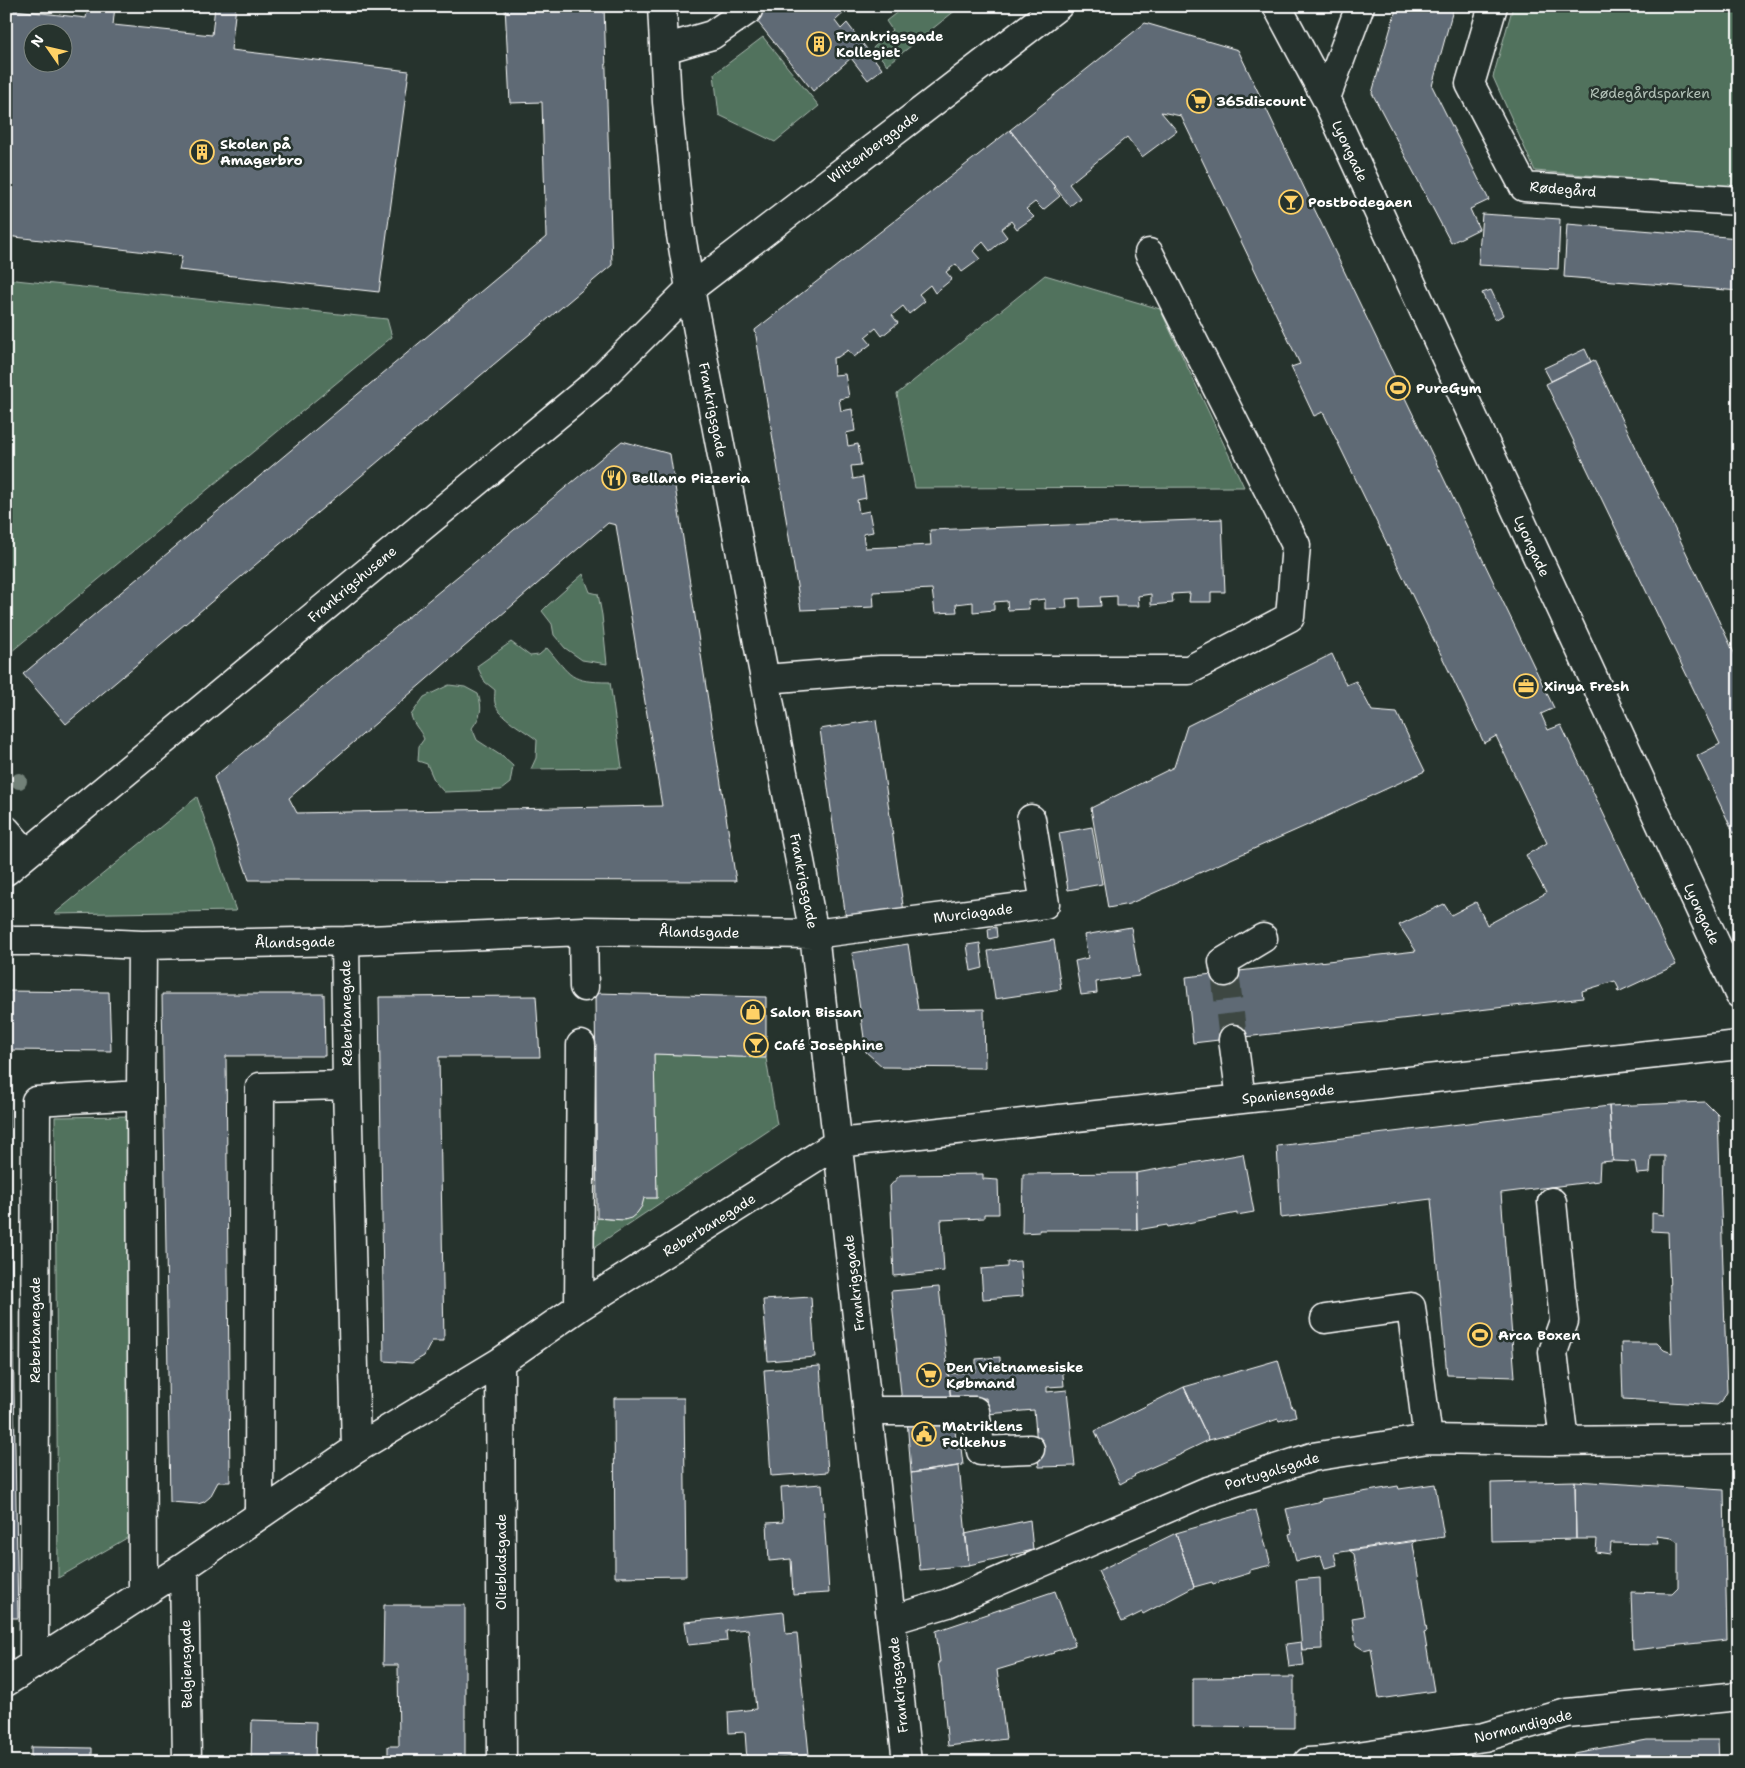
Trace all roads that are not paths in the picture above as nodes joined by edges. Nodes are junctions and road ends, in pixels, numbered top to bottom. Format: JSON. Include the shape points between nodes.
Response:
{"nodes":[{"id":1,"x":662,"y":6,"type":"edge"},
{"id":2,"x":1058,"y":6,"type":"edge"},
{"id":3,"x":1277,"y":6,"type":"edge"},
{"id":4,"x":1360,"y":6,"type":"edge"},
{"id":5,"x":1493,"y":6,"type":"edge"},
{"id":6,"x":748,"y":10,"type":"dead end"},
{"id":7,"x":664,"y":49,"type":"junction"},
{"id":8,"x":1326,"y":98,"type":"junction"},
{"id":9,"x":1739,"y":201,"type":"edge"},
{"id":10,"x":1149,"y":253,"type":"dead end"},
{"id":11,"x":690,"y":289,"type":"junction"},
{"id":12,"x":765,"y":679,"type":"junction"},
{"id":13,"x":1031,"y":819,"type":"dead end"},
{"id":14,"x":6,"y":830,"type":"edge"},
{"id":15,"x":16,"y":862,"type":"edge"},
{"id":16,"x":583,"y":931,"type":"junction"},
{"id":17,"x":814,"y":934,"type":"junction"},
{"id":18,"x":1263,"y":938,"type":"dead end"},
{"id":19,"x":6,"y":941,"type":"edge"},
{"id":20,"x":345,"y":941,"type":"junction"},
{"id":21,"x":142,"y":945,"type":"junction"},
{"id":22,"x":1225,"y":972,"type":"tunnel mouth"},
{"id":23,"x":584,"y":986,"type":"dead end"},
{"id":24,"x":1739,"y":994,"type":"edge"},
{"id":25,"x":1233,"y":1038,"type":"tunnel mouth"},
{"id":26,"x":581,"y":1044,"type":"dead end"},
{"id":27,"x":1739,"y":1044,"type":"edge"},
{"id":28,"x":347,"y":1086,"type":"junction"},
{"id":29,"x":141,"y":1095,"type":"junction"},
{"id":30,"x":1241,"y":1099,"type":"junction"},
{"id":31,"x":838,"y":1143,"type":"junction"},
{"id":32,"x":1552,"y":1202,"type":"dead end"},
{"id":33,"x":579,"y":1307,"type":"junction"},
{"id":34,"x":1325,"y":1319,"type":"dead end"},
{"id":35,"x":500,"y":1362,"type":"junction"},
{"id":36,"x":868,"y":1411,"type":"junction"},
{"id":37,"x":1428,"y":1439,"type":"junction"},
{"id":38,"x":1739,"y":1439,"type":"edge"},
{"id":39,"x":1564,"y":1441,"type":"junction"},
{"id":40,"x":1030,"y":1449,"type":"dead end"},
{"id":41,"x":356,"y":1450,"type":"junction"},
{"id":42,"x":259,"y":1515,"type":"junction"},
{"id":43,"x":184,"y":1567,"type":"junction"},
{"id":44,"x":143,"y":1593,"type":"junction"},
{"id":45,"x":891,"y":1620,"type":"junction"},
{"id":46,"x":34,"y":1663,"type":"junction"},
{"id":47,"x":6,"y":1682,"type":"edge"},
{"id":48,"x":1739,"y":1696,"type":"edge"},
{"id":49,"x":187,"y":1762,"type":"edge"},
{"id":50,"x":502,"y":1762,"type":"edge"},
{"id":51,"x":907,"y":1762,"type":"edge"},
{"id":52,"x":1308,"y":1762,"type":"edge"}],
"edges":[{"from":1,"to":7,"type":"street","name":"Frankrigsgade"},
{"from":2,"to":11,"type":"street","name":"Wittenberggade"},
{"from":3,"to":8,"type":"street","name":"Lyongade"},
{"from":4,"to":8,"type":"street"},
{"from":5,"to":9,"type":"street","name":"Rødegård","via":[[1470,84],[1524,187]]},
{"from":6,"to":7,"type":"street","via":[[712,36]]},
{"from":7,"to":11,"type":"street","name":"Frankrigsgade","via":[[666,102]]},
{"from":8,"to":24,"type":"street","name":"Lyongade"},
{"from":10,"to":12,"type":"street","via":[[1296,545],[1290,617],[1189,670],[880,670]]},
{"from":11,"to":12,"type":"street","name":"Frankrigsgade"},
{"from":11,"to":15,"type":"street","name":"Frankrigshusene","via":[[597,382]]},
{"from":12,"to":17,"type":"street","name":"Frankrigsgade"},
{"from":13,"to":17,"type":"street","name":"Murciagade","via":[[1046,904]]},
{"from":14,"to":15,"type":"street"},
{"from":16,"to":17,"type":"street","name":"Ålandsgade"},
{"from":16,"to":20,"type":"street","name":"Ålandsgade"},
{"from":16,"to":23,"type":"street"},
{"from":17,"to":31,"type":"street","name":"Frankrigsgade"},
{"from":18,"to":22,"type":"street","via":[[1223,962]]},
{"from":19,"to":21,"type":"street","name":"Ålandsgade"},
{"from":20,"to":21,"type":"street","name":"Ålandsgade"},
{"from":20,"to":28,"type":"street","name":"Reberbanegade"},
{"from":21,"to":29,"type":"street"},
{"from":25,"to":30,"type":"street"},
{"from":26,"to":33,"type":"street"},
{"from":27,"to":30,"type":"street","name":"Spaniensgade"},
{"from":28,"to":41,"type":"street","name":"Reberbanegade"},
{"from":28,"to":42,"type":"street","name":"Reberbanegade","via":[[260,1087]]},
{"from":29,"to":44,"type":"street"},
{"from":29,"to":46,"type":"street","name":"Reberbanegade","via":[[36,1100]]},
{"from":30,"to":31,"type":"street","name":"Spaniensgade"},
{"from":31,"to":33,"type":"street","name":"Reberbanegade"},
{"from":31,"to":36,"type":"street","name":"Frankrigsgade"},
{"from":32,"to":39,"type":"street","via":[[1564,1321],[1553,1352]]},
{"from":33,"to":35,"type":"street","name":"Reberbanegade"},
{"from":34,"to":37,"type":"street","via":[[1411,1307]]},
{"from":35,"to":41,"type":"street","name":"Reberbanegade"},
{"from":35,"to":50,"type":"street","name":"Oliebladsgade"},
{"from":36,"to":40,"type":"street","via":[[975,1411],[981,1451]]},
{"from":36,"to":45,"type":"street","name":"Frankrigsgade"},
{"from":37,"to":39,"type":"street","name":"Portugalsgade"},
{"from":37,"to":45,"type":"street","name":"Portugalsgade","via":[[1312,1457],[1205,1492],[948,1603]]},
{"from":38,"to":39,"type":"street","name":"Portugalsgade"},
{"from":41,"to":42,"type":"street","name":"Reberbanegade"},
{"from":42,"to":43,"type":"street","name":"Reberbanegade"},
{"from":43,"to":44,"type":"street","name":"Reberbanegade"},
{"from":43,"to":49,"type":"street","name":"Belgiensgade"},
{"from":44,"to":46,"type":"street","name":"Reberbanegade"},
{"from":45,"to":51,"type":"street","name":"Frankrigsgade"},
{"from":46,"to":47,"type":"street","name":"Reberbanegade"},
{"from":48,"to":52,"type":"street","name":"Normandigade","via":[[1567,1713],[1484,1738]]}]}
